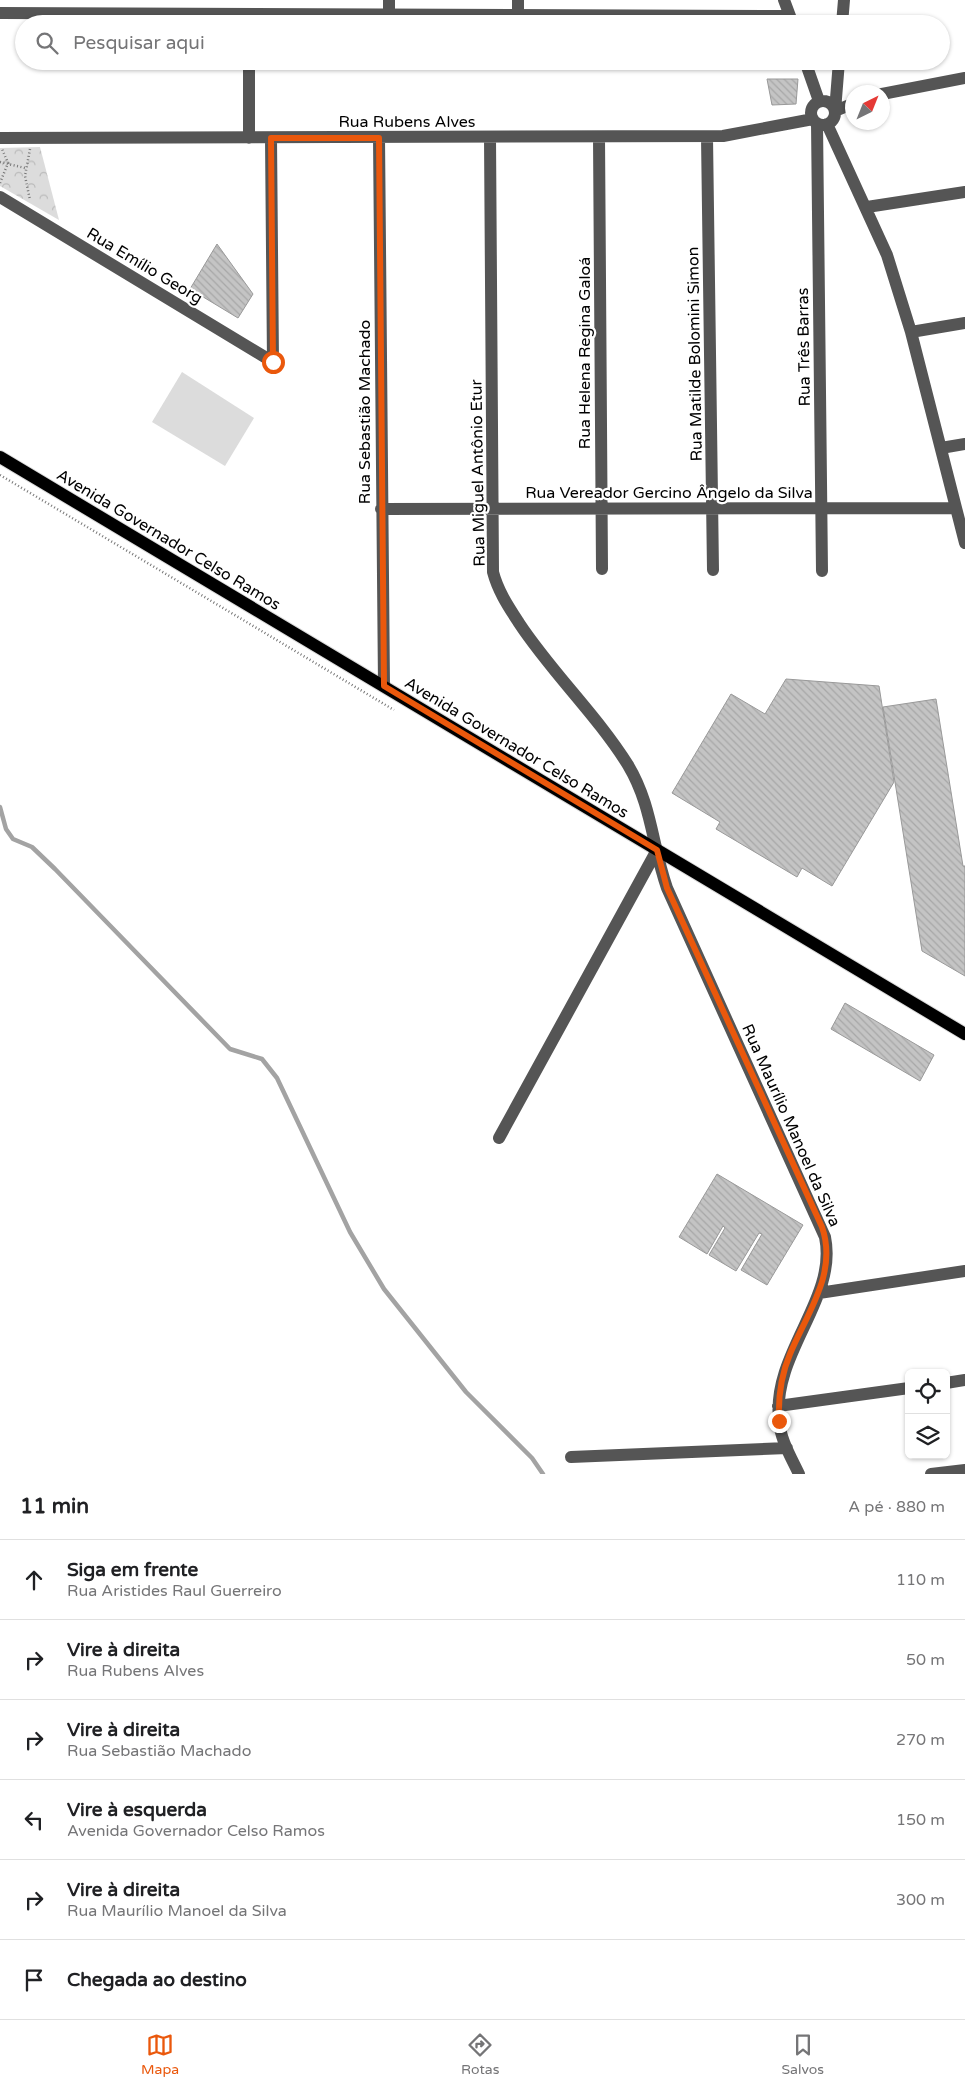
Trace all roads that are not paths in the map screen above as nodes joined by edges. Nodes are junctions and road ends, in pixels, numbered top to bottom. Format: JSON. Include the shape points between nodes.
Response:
{"nodes":[{"id":1,"x":389,"y":0,"type":"edge"},
{"id":2,"x":518,"y":0,"type":"edge"},
{"id":3,"x":784,"y":0,"type":"edge"},
{"id":4,"x":844,"y":0,"type":"edge"},
{"id":5,"x":62,"y":6,"type":"edge"},
{"id":6,"x":0,"y":13,"type":"edge"},
{"id":7,"x":389,"y":14,"type":"junction"},
{"id":8,"x":192,"y":15,"type":"edge"},
{"id":9,"x":361,"y":15,"type":"edge"},
{"id":10,"x":518,"y":15,"type":"joint"},
{"id":11,"x":789,"y":15,"type":"edge"},
{"id":12,"x":843,"y":15,"type":"edge"},
{"id":13,"x":249,"y":70,"type":"edge"},
{"id":14,"x":808,"y":70,"type":"edge"},
{"id":15,"x":838,"y":70,"type":"edge"},
{"id":16,"x":965,"y":78,"type":"edge"},
{"id":17,"x":890,"y":92,"type":"edge"},
{"id":18,"x":819,"y":101,"type":"junction"},
{"id":19,"x":845,"y":107,"type":"edge"},
{"id":20,"x":835,"y":111,"type":"junction"},
{"id":21,"x":819,"y":122,"type":"junction"},
{"id":22,"x":490,"y":137,"type":"junction"},
{"id":23,"x":599,"y":137,"type":"junction"},
{"id":24,"x":707,"y":137,"type":"junction"},
{"id":25,"x":0,"y":138,"type":"edge"},
{"id":26,"x":249,"y":138,"type":"junction"},
{"id":27,"x":271,"y":138,"type":"junction"},
{"id":28,"x":379,"y":138,"type":"junction"},
{"id":29,"x":965,"y":192,"type":"edge"},
{"id":30,"x":0,"y":197,"type":"edge"},
{"id":31,"x":867,"y":206,"type":"junction"},
{"id":32,"x":965,"y":323,"type":"edge"},
{"id":33,"x":911,"y":332,"type":"junction"},
{"id":34,"x":965,"y":444,"type":"edge"},
{"id":35,"x":941,"y":448,"type":"junction"},
{"id":36,"x":0,"y":457,"type":"edge"},
{"id":37,"x":712,"y":508,"type":"junction"},
{"id":38,"x":821,"y":508,"type":"junction"},
{"id":39,"x":956,"y":508,"type":"junction"},
{"id":40,"x":381,"y":509,"type":"junction"},
{"id":41,"x":492,"y":509,"type":"junction"},
{"id":42,"x":602,"y":509,"type":"junction"},
{"id":43,"x":965,"y":543,"type":"edge"},
{"id":44,"x":602,"y":569,"type":"dead end"},
{"id":45,"x":713,"y":570,"type":"dead end"},
{"id":46,"x":822,"y":571,"type":"dead end"},
{"id":47,"x":384,"y":686,"type":"junction"},
{"id":48,"x":657,"y":850,"type":"junction"},
{"id":49,"x":965,"y":1034,"type":"edge"},
{"id":50,"x":499,"y":1138,"type":"dead end"},
{"id":51,"x":965,"y":1271,"type":"edge"},
{"id":52,"x":819,"y":1294,"type":"junction"},
{"id":53,"x":965,"y":1380,"type":"edge"},
{"id":54,"x":950,"y":1382,"type":"edge"},
{"id":55,"x":905,"y":1389,"type":"edge"},
{"id":56,"x":778,"y":1406,"type":"junction"},
{"id":57,"x":787,"y":1448,"type":"junction"},
{"id":58,"x":570,"y":1457,"type":"dead end"},
{"id":59,"x":965,"y":1470,"type":"edge"},
{"id":60,"x":798,"y":1474,"type":"edge"},
{"id":61,"x":931,"y":1474,"type":"edge"}],
"edges":[{"from":1,"to":7,"type":"street"},
{"from":2,"to":10,"type":"street"},
{"from":3,"to":11,"type":"street"},
{"from":4,"to":12,"type":"street"},
{"from":5,"to":6,"type":"street"},
{"from":5,"to":8,"type":"street"},
{"from":7,"to":9,"type":"street"},
{"from":7,"to":10,"type":"street"},
{"from":13,"to":26,"type":"street"},
{"from":14,"to":18,"type":"street"},
{"from":15,"to":20,"type":"street"},
{"from":16,"to":17,"type":"street"},
{"from":18,"to":20,"type":"street","via":[[829,103]]},
{"from":18,"to":21,"type":"street","via":[[812,109]]},
{"from":19,"to":20,"type":"street"},
{"from":20,"to":21,"type":"street","via":[[833,119]]},
{"from":21,"to":24,"type":"street","name":"Rua Rubens Alves"},
{"from":21,"to":31,"type":"street"},
{"from":21,"to":38,"type":"street","name":"Rua Três Barras"},
{"from":22,"to":23,"type":"street","name":"Rua Rubens Alves"},
{"from":22,"to":28,"type":"street","name":"Rua Rubens Alves"},
{"from":22,"to":41,"type":"street","name":"Rua Miguel Antônio Etur"},
{"from":23,"to":24,"type":"street","name":"Rua Rubens Alves"},
{"from":23,"to":42,"type":"street","name":"Rua Helena Regina Galoá"},
{"from":24,"to":37,"type":"street","name":"Rua Matilde Bolomini Simon"},
{"from":25,"to":26,"type":"street","name":"Rua Rubens Alves"},
{"from":26,"to":27,"type":"street","name":"Rua Rubens Alves"},
{"from":27,"to":28,"type":"street","name":"Rua Rubens Alves"},
{"from":27,"to":30,"type":"street","name":"Rua Emílio Georg","via":[[273,362]]},
{"from":28,"to":40,"type":"street","name":"Rua Sebastião Machado"},
{"from":29,"to":31,"type":"street"},
{"from":31,"to":33,"type":"street","via":[[887,255]]},
{"from":32,"to":33,"type":"street"},
{"from":33,"to":35,"type":"street"},
{"from":34,"to":35,"type":"street"},
{"from":35,"to":39,"type":"street"},
{"from":36,"to":47,"type":"main road","name":"Avenida Governador Celso Ramos"},
{"from":37,"to":38,"type":"street","name":"Rua Vereador Gercino Ângelo da Silva"},
{"from":37,"to":42,"type":"street","name":"Rua Vereador Gercino Ângelo da Silva"},
{"from":37,"to":45,"type":"street","name":"Rua Matilde Bolomini Simon"},
{"from":38,"to":39,"type":"street","name":"Rua Vereador Gercino Ângelo da Silva"},
{"from":38,"to":46,"type":"street","name":"Rua Três Barras"},
{"from":39,"to":43,"type":"street"},
{"from":40,"to":41,"type":"street","name":"Rua Vereador Gercino Ângelo da Silva"},
{"from":40,"to":47,"type":"street","name":"Rua Sebastião Machado"},
{"from":41,"to":42,"type":"street","name":"Rua Vereador Gercino Ângelo da Silva"},
{"from":41,"to":48,"type":"street","name":"Rua Miguel Antônio Etur","via":[[494,572],[502,596],[541,654],[628,765],[648,808]]},
{"from":42,"to":44,"type":"street","name":"Rua Helena Regina Galoá"},
{"from":47,"to":48,"type":"main road","name":"Avenida Governador Celso Ramos"},
{"from":48,"to":49,"type":"main road","name":"Avenida Governador Celso Ramos"},
{"from":48,"to":50,"type":"street"},
{"from":48,"to":52,"type":"street","name":"Rua Maurílio Manoel da Silva","via":[[667,888],[822,1227],[827,1261]]},
{"from":51,"to":52,"type":"street"},
{"from":52,"to":56,"type":"street","name":"Rua Maurílio Manoel da Silva","via":[[790,1354]]},
{"from":53,"to":54,"type":"street"},
{"from":55,"to":56,"type":"street"},
{"from":56,"to":57,"type":"street","name":"Rua Maurílio Manoel da Silva"},
{"from":57,"to":58,"type":"street"},
{"from":57,"to":60,"type":"street","name":"Rua Maurílio Manoel da Silva"},
{"from":59,"to":61,"type":"street"}]}
